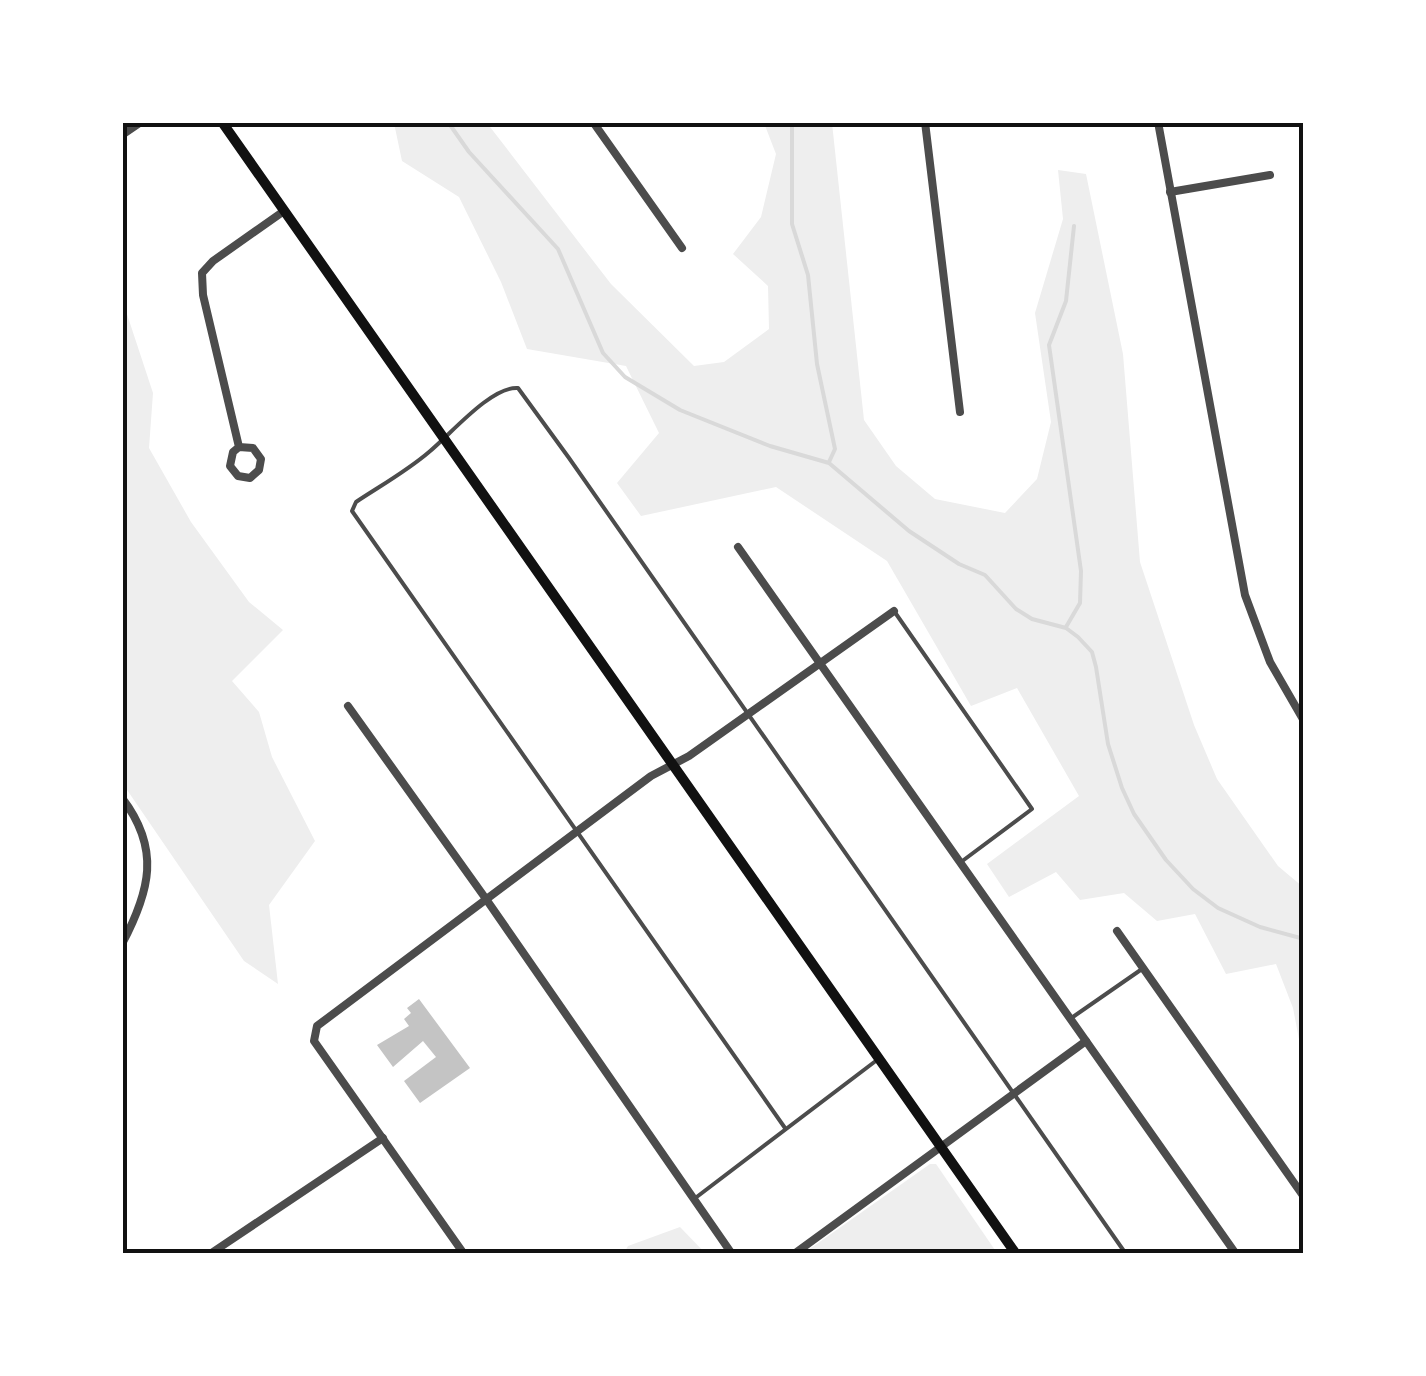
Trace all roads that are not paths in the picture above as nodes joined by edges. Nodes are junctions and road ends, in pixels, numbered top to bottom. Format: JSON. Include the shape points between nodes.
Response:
{"nodes":[{"id":1,"x":141,"y":122,"type":"edge"},
{"id":2,"x":222,"y":122,"type":"edge"},
{"id":3,"x":594,"y":122,"type":"edge"},
{"id":4,"x":925,"y":122,"type":"edge"},
{"id":5,"x":1158,"y":122,"type":"edge"},
{"id":6,"x":122,"y":135,"type":"edge"},
{"id":7,"x":1270,"y":174,"type":"dead end"},
{"id":8,"x":1170,"y":192,"type":"junction"},
{"id":9,"x":284,"y":210,"type":"junction"},
{"id":10,"x":682,"y":248,"type":"dead end"},
{"id":11,"x":960,"y":412,"type":"dead end"},
{"id":12,"x":442,"y":439,"type":"junction"},
{"id":13,"x":240,"y":448,"type":"junction"},
{"id":14,"x":738,"y":547,"type":"dead end"},
{"id":15,"x":894,"y":612,"type":"joint"},
{"id":16,"x":819,"y":663,"type":"junction"},
{"id":17,"x":348,"y":706,"type":"dead end"},
{"id":18,"x":748,"y":714,"type":"junction"},
{"id":19,"x":1304,"y":721,"type":"edge"},
{"id":20,"x":672,"y":765,"type":"junction"},
{"id":21,"x":122,"y":798,"type":"edge"},
{"id":22,"x":576,"y":831,"type":"junction"},
{"id":23,"x":960,"y":862,"type":"junction"},
{"id":24,"x":486,"y":898,"type":"junction"},
{"id":25,"x":1117,"y":931,"type":"dead end"},
{"id":26,"x":122,"y":944,"type":"edge"},
{"id":27,"x":1142,"y":969,"type":"junction"},
{"id":28,"x":1070,"y":1019,"type":"junction"},
{"id":29,"x":1086,"y":1041,"type":"junction"},
{"id":30,"x":879,"y":1058,"type":"junction"},
{"id":31,"x":1014,"y":1092,"type":"junction"},
{"id":32,"x":785,"y":1128,"type":"junction"},
{"id":33,"x":383,"y":1138,"type":"junction"},
{"id":34,"x":939,"y":1145,"type":"junction"},
{"id":35,"x":1304,"y":1196,"type":"edge"},
{"id":36,"x":694,"y":1199,"type":"junction"},
{"id":37,"x":210,"y":1254,"type":"edge"},
{"id":38,"x":464,"y":1254,"type":"edge"},
{"id":39,"x":732,"y":1254,"type":"edge"},
{"id":40,"x":794,"y":1254,"type":"edge"},
{"id":41,"x":1016,"y":1254,"type":"edge"},
{"id":42,"x":1126,"y":1254,"type":"edge"},
{"id":43,"x":1236,"y":1254,"type":"edge"}],
"edges":[{"from":1,"to":6,"type":"street"},
{"from":2,"to":9,"type":"main road"},
{"from":3,"to":10,"type":"street"},
{"from":4,"to":11,"type":"street"},
{"from":5,"to":8,"type":"street"},
{"from":7,"to":8,"type":"street"},
{"from":8,"to":19,"type":"street","via":[[1245,595],[1270,662]]},
{"from":9,"to":12,"type":"main road"},
{"from":9,"to":13,"type":"street","via":[[202,273]]},
{"from":12,"to":18,"type":"lane","via":[[504,389],[518,388]]},
{"from":12,"to":20,"type":"main road"},
{"from":12,"to":22,"type":"lane","via":[[352,511]]},
{"from":13,"to":13,"type":"street","via":[[230,466],[250,478],[261,459],[253,448]]},
{"from":14,"to":16,"type":"street"},
{"from":15,"to":16,"type":"street"},
{"from":15,"to":23,"type":"lane","via":[[1032,809]]},
{"from":16,"to":18,"type":"street"},
{"from":16,"to":23,"type":"street"},
{"from":17,"to":24,"type":"street"},
{"from":18,"to":20,"type":"street"},
{"from":18,"to":31,"type":"lane"},
{"from":20,"to":22,"type":"street"},
{"from":20,"to":30,"type":"main road"},
{"from":21,"to":26,"type":"street","via":[[144,832],[147,872],[144,898]]},
{"from":22,"to":24,"type":"street"},
{"from":22,"to":32,"type":"lane"},
{"from":23,"to":28,"type":"street"},
{"from":24,"to":33,"type":"street","via":[[313,1033]]},
{"from":24,"to":36,"type":"street"},
{"from":25,"to":27,"type":"street"},
{"from":27,"to":28,"type":"lane"},
{"from":27,"to":35,"type":"street"},
{"from":28,"to":29,"type":"street"},
{"from":29,"to":31,"type":"street"},
{"from":29,"to":43,"type":"street"},
{"from":30,"to":32,"type":"lane"},
{"from":30,"to":34,"type":"main road"},
{"from":31,"to":34,"type":"street"},
{"from":31,"to":42,"type":"lane"},
{"from":32,"to":36,"type":"lane"},
{"from":33,"to":37,"type":"street"},
{"from":33,"to":38,"type":"street"},
{"from":34,"to":40,"type":"street"},
{"from":34,"to":41,"type":"main road"},
{"from":36,"to":39,"type":"street"}]}
